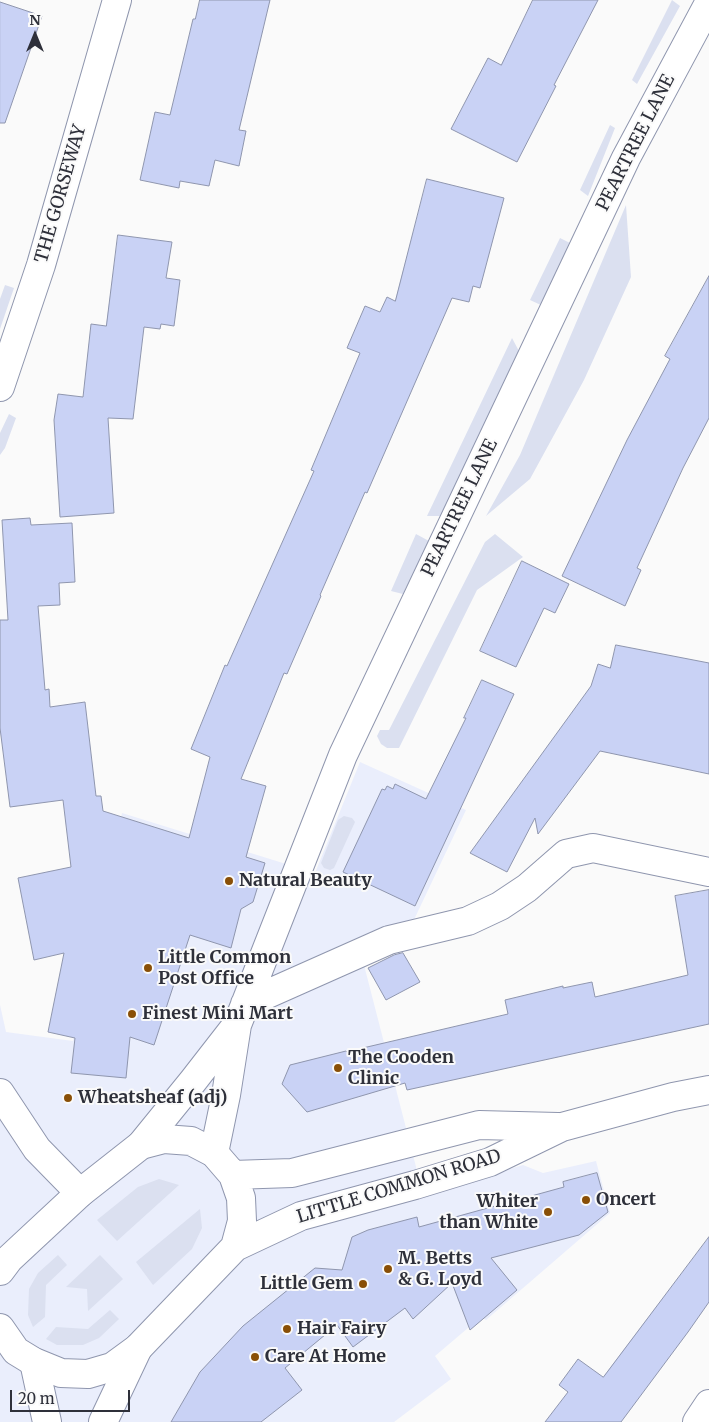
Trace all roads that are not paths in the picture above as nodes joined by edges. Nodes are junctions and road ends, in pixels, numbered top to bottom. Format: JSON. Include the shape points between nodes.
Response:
{"nodes":[{"id":1,"x":117,"y":0,"type":"edge"},
{"id":2,"x":709,"y":3,"type":"edge"},
{"id":3,"x":0,"y":387,"type":"edge"},
{"id":4,"x":709,"y":872,"type":"edge"},
{"id":5,"x":241,"y":1014,"type":"junction"},
{"id":6,"x":709,"y":1090,"type":"edge"},
{"id":7,"x":0,"y":1093,"type":"edge"},
{"id":8,"x":562,"y":1128,"type":"junction"},
{"id":9,"x":141,"y":1145,"type":"junction"},
{"id":10,"x":214,"y":1153,"type":"junction"},
{"id":11,"x":233,"y":1175,"type":"junction"},
{"id":12,"x":80,"y":1193,"type":"junction"},
{"id":13,"x":235,"y":1247,"type":"junction"},
{"id":14,"x":3,"y":1263,"type":"edge"},
{"id":15,"x":0,"y":1328,"type":"edge"},
{"id":16,"x":138,"y":1348,"type":"junction"},
{"id":17,"x":34,"y":1362,"type":"junction"},
{"id":18,"x":709,"y":1404,"type":"edge"},
{"id":19,"x":47,"y":1422,"type":"edge"},
{"id":20,"x":103,"y":1422,"type":"edge"},
{"id":21,"x":697,"y":1422,"type":"edge"}],
"edges":[{"from":1,"to":3,"type":"main road","name":"THE GORSEWAY","via":[[41,265]]},
{"from":2,"to":5,"type":"main road","name":"PEARTREE LANE","via":[[626,158],[343,755]]},
{"from":4,"to":5,"type":"main road","via":[[594,848],[566,854],[527,888],[500,906],[468,921],[389,940]]},
{"from":5,"to":9,"type":"main road","name":"PEARTREE LANE","via":[[194,1081]]},
{"from":5,"to":10,"type":"main road","name":"PEARTREE LANE"},
{"from":6,"to":8,"type":"main road","name":"LITTLE COMMON ROAD"},
{"from":7,"to":12,"type":"main road","via":[[36,1150]]},
{"from":8,"to":11,"type":"main road","name":"LITTLE COMMON ROAD","via":[[479,1126],[292,1174]]},
{"from":8,"to":13,"type":"main road","name":"LITTLE COMMON ROAD","via":[[490,1162],[301,1216]]},
{"from":9,"to":10,"type":"main road","via":[[164,1140],[190,1141]]},
{"from":9,"to":12,"type":"main road"},
{"from":10,"to":11,"type":"main road"},
{"from":11,"to":13,"type":"main road","via":[[241,1198],[242,1221]]},
{"from":12,"to":14,"type":"main road"},
{"from":13,"to":16,"type":"main road"},
{"from":15,"to":17,"type":"main road","via":[[16,1351]]},
{"from":16,"to":17,"type":"main road","via":[[112,1367],[88,1374],[61,1373]]},
{"from":16,"to":20,"type":"main road"},
{"from":17,"to":19,"type":"main road"},
{"from":18,"to":21,"type":"main road"}]}
